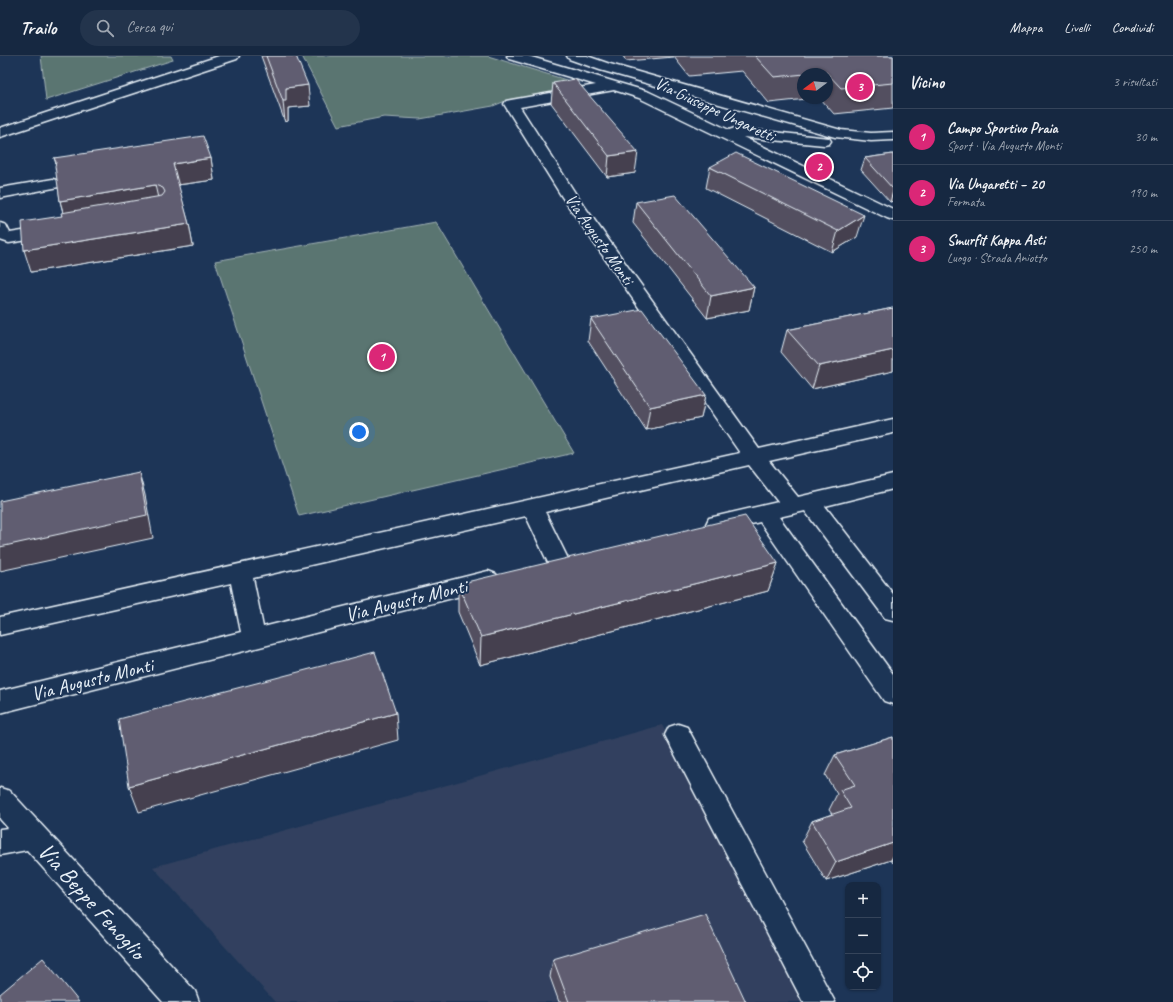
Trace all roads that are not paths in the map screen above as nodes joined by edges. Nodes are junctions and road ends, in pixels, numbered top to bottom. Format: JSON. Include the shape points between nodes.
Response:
{"nodes":[{"id":1,"x":232,"y":56,"type":"edge"},
{"id":2,"x":514,"y":56,"type":"edge"},
{"id":3,"x":574,"y":56,"type":"edge"},
{"id":4,"x":615,"y":86,"type":"junction"},
{"id":5,"x":722,"y":132,"type":"junction"},
{"id":6,"x":0,"y":133,"type":"edge"},
{"id":7,"x":893,"y":136,"type":"edge"},
{"id":8,"x":866,"y":147,"type":"junction"},
{"id":9,"x":893,"y":147,"type":"edge"},
{"id":10,"x":766,"y":153,"type":"junction"},
{"id":11,"x":53,"y":184,"type":"dead end"},
{"id":12,"x":0,"y":193,"type":"edge"},
{"id":13,"x":893,"y":215,"type":"edge"},
{"id":14,"x":0,"y":228,"type":"edge"},
{"id":15,"x":69,"y":228,"type":"edge"},
{"id":16,"x":893,"y":426,"type":"edge"},
{"id":17,"x":754,"y":457,"type":"junction"},
{"id":18,"x":893,"y":482,"type":"edge"},
{"id":19,"x":802,"y":504,"type":"junction"},
{"id":20,"x":532,"y":506,"type":"junction"},
{"id":21,"x":765,"y":513,"type":"junction"},
{"id":22,"x":696,"y":530,"type":"edge"},
{"id":23,"x":582,"y":557,"type":"edge"},
{"id":24,"x":559,"y":563,"type":"junction"},
{"id":25,"x":536,"y":568,"type":"edge"},
{"id":26,"x":240,"y":572,"type":"junction"},
{"id":27,"x":507,"y":575,"type":"edge"},
{"id":28,"x":893,"y":611,"type":"edge"},
{"id":29,"x":0,"y":626,"type":"edge"},
{"id":30,"x":254,"y":638,"type":"junction"},
{"id":31,"x":893,"y":694,"type":"edge"},
{"id":32,"x":0,"y":702,"type":"edge"},
{"id":33,"x":678,"y":734,"type":"dead end"},
{"id":34,"x":0,"y":800,"type":"edge"},
{"id":35,"x":33,"y":836,"type":"junction"},
{"id":36,"x":0,"y":842,"type":"edge"},
{"id":37,"x":184,"y":1002,"type":"edge"},
{"id":38,"x":820,"y":1002,"type":"edge"}],
"edges":[{"from":1,"to":6,"type":"street"},
{"from":2,"to":4,"type":"street","name":"Via Giuseppe Ungaretti"},
{"from":3,"to":7,"type":"street","via":[[840,134]]},
{"from":4,"to":5,"type":"street","name":"Via Giuseppe Ungaretti","via":[[644,95]]},
{"from":4,"to":17,"type":"street","name":"Via Augusto Monti","via":[[511,104],[570,197]]},
{"from":5,"to":8,"type":"street","via":[[813,139]]},
{"from":5,"to":10,"type":"street","name":"Via Giuseppe Ungaretti"},
{"from":8,"to":9,"type":"street"},
{"from":8,"to":10,"type":"street"},
{"from":10,"to":13,"type":"street","name":"Via Giuseppe Ungaretti"},
{"from":11,"to":12,"type":"street"},
{"from":14,"to":15,"type":"street","via":[[0,235],[9,238]]},
{"from":16,"to":17,"type":"street"},
{"from":17,"to":19,"type":"street","name":"Via Augusto Monti"},
{"from":17,"to":20,"type":"street"},
{"from":18,"to":19,"type":"street"},
{"from":19,"to":21,"type":"street"},
{"from":19,"to":28,"type":"street","name":"Via Augusto Monti"},
{"from":20,"to":24,"type":"street"},
{"from":20,"to":26,"type":"street"},
{"from":21,"to":22,"type":"street"},
{"from":21,"to":31,"type":"street"},
{"from":23,"to":24,"type":"street"},
{"from":24,"to":25,"type":"street"},
{"from":26,"to":29,"type":"street"},
{"from":26,"to":30,"type":"street"},
{"from":27,"to":30,"type":"street","name":"Via Augusto Monti"},
{"from":30,"to":32,"type":"street","name":"Via Augusto Monti"},
{"from":33,"to":38,"type":"street"},
{"from":34,"to":35,"type":"street","name":"Via Beppe Fenoglio"},
{"from":35,"to":36,"type":"street"},
{"from":35,"to":37,"type":"street","name":"Via Beppe Fenoglio"}]}
